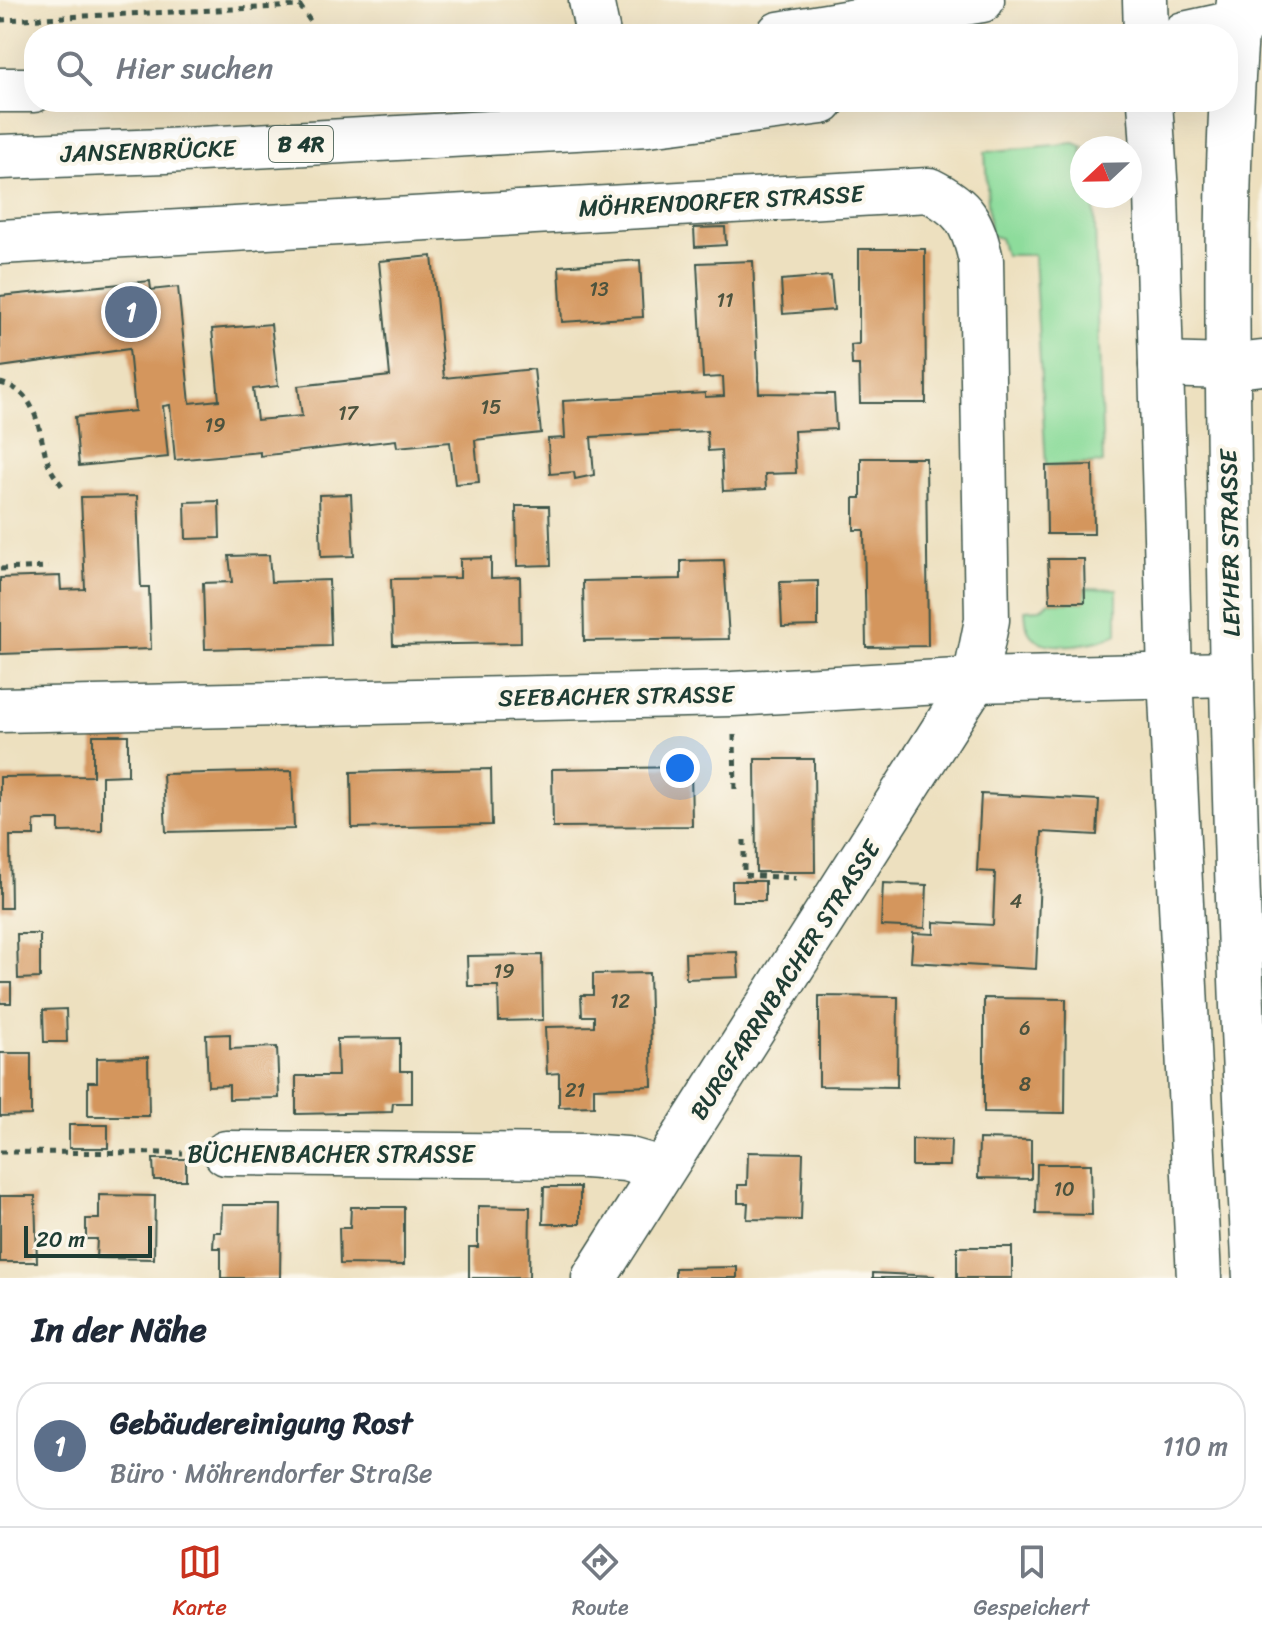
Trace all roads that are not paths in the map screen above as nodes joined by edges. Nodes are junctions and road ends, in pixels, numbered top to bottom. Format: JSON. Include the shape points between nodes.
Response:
{"nodes":[{"id":1,"x":591,"y":0,"type":"edge"},
{"id":2,"x":982,"y":0,"type":"edge"},
{"id":3,"x":1145,"y":0,"type":"edge"},
{"id":4,"x":1246,"y":13,"type":"edge"},
{"id":5,"x":596,"y":24,"type":"edge"},
{"id":6,"x":839,"y":24,"type":"edge"},
{"id":7,"x":1146,"y":24,"type":"edge"},
{"id":8,"x":1214,"y":24,"type":"edge"},
{"id":9,"x":1238,"y":73,"type":"edge"},
{"id":10,"x":0,"y":90,"type":"edge"},
{"id":11,"x":24,"y":90,"type":"edge"},
{"id":12,"x":743,"y":112,"type":"edge"},
{"id":13,"x":1150,"y":112,"type":"edge"},
{"id":14,"x":1233,"y":112,"type":"edge"},
{"id":15,"x":0,"y":157,"type":"edge"},
{"id":16,"x":0,"y":242,"type":"edge"},
{"id":17,"x":1161,"y":365,"type":"junction"},
{"id":18,"x":1245,"y":365,"type":"edge"},
{"id":19,"x":1231,"y":674,"type":"junction"},
{"id":20,"x":1170,"y":675,"type":"junction"},
{"id":21,"x":975,"y":680,"type":"junction"},
{"id":22,"x":0,"y":710,"type":"edge"},
{"id":23,"x":226,"y":1153,"type":"road end"},
{"id":24,"x":661,"y":1169,"type":"junction"},
{"id":25,"x":594,"y":1278,"type":"edge"},
{"id":26,"x":1199,"y":1278,"type":"edge"},
{"id":27,"x":1255,"y":1278,"type":"edge"}],
"edges":[{"from":1,"to":5,"type":"street"},
{"from":2,"to":6,"type":"street"},
{"from":3,"to":7,"type":"street"},
{"from":4,"to":8,"type":"street"},
{"from":4,"to":9,"type":"street","name":"LEYHER STRASSE"},
{"from":10,"to":11,"type":"street"},
{"from":12,"to":15,"type":"street","name":"JANSENBRÜCKE","number":"B 4R","via":[[648,124]]},
{"from":13,"to":17,"type":"street"},
{"from":14,"to":18,"type":"street","name":"LEYHER STRASSE","via":[[1229,140]]},
{"from":16,"to":21,"type":"street","name":"MÖHRENDORFER STRASSE","via":[[929,190],[953,202],[973,226],[981,260],[987,620]]},
{"from":17,"to":18,"type":"street"},
{"from":17,"to":20,"type":"street"},
{"from":18,"to":19,"type":"street","name":"LEYHER STRASSE"},
{"from":19,"to":20,"type":"street","name":"SEEBACHER STRASSE"},
{"from":19,"to":27,"type":"street","name":"LEYHER STRASSE"},
{"from":20,"to":21,"type":"street","name":"SEEBACHER STRASSE"},
{"from":20,"to":26,"type":"street"},
{"from":21,"to":22,"type":"street","name":"SEEBACHER STRASSE","via":[[732,694]]},
{"from":21,"to":24,"type":"street","name":"BURGFARRNBACHER STRASSE"},
{"from":23,"to":24,"type":"street","name":"BÜCHENBACHER STRASSE","via":[[585,1156]]},
{"from":24,"to":25,"type":"street","name":"BURGFARRNBACHER STRASSE"}]}
